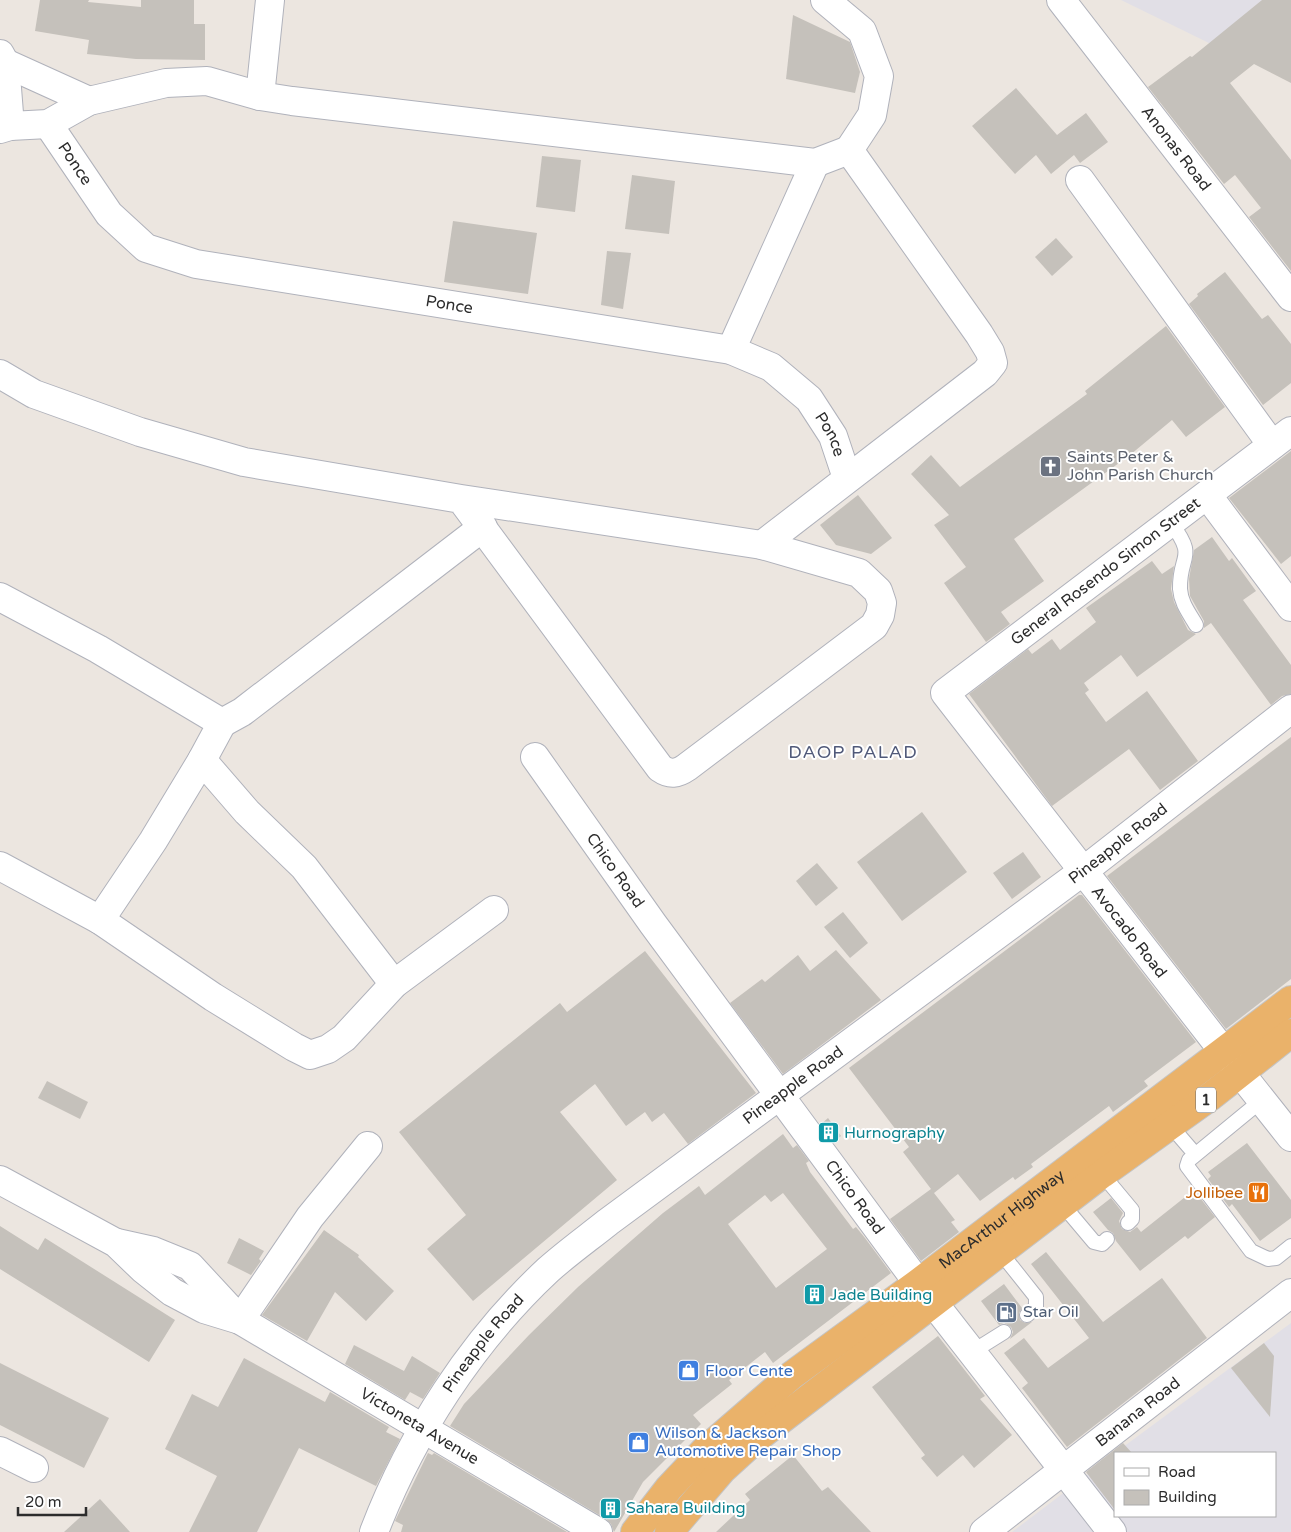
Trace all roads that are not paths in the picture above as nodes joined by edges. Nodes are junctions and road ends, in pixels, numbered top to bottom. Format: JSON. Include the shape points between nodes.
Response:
{"nodes":[{"id":1,"x":270,"y":0,"type":"edge"},
{"id":2,"x":825,"y":0,"type":"edge"},
{"id":3,"x":1061,"y":0,"type":"edge"},
{"id":4,"x":2,"y":58,"type":"edge"},
{"id":5,"x":260,"y":96,"type":"junction"},
{"id":6,"x":89,"y":101,"type":"junction"},
{"id":7,"x":48,"y":124,"type":"junction"},
{"id":8,"x":5,"y":128,"type":"edge"},
{"id":9,"x":849,"y":150,"type":"junction"},
{"id":10,"x":815,"y":163,"type":"junction"},
{"id":11,"x":1080,"y":180,"type":"dead end"},
{"id":12,"x":1291,"y":297,"type":"edge"},
{"id":13,"x":731,"y":350,"type":"junction"},
{"id":14,"x":0,"y":374,"type":"edge"},
{"id":15,"x":1282,"y":438,"type":"edge"},
{"id":16,"x":847,"y":478,"type":"junction"},
{"id":17,"x":1208,"y":496,"type":"junction"},
{"id":18,"x":461,"y":499,"type":"junction"},
{"id":19,"x":1171,"y":523,"type":"junction"},
{"id":20,"x":483,"y":527,"type":"junction"},
{"id":21,"x":762,"y":545,"type":"junction"},
{"id":22,"x":0,"y":597,"type":"edge"},
{"id":23,"x":1291,"y":607,"type":"edge"},
{"id":24,"x":1196,"y":625,"type":"dead end"},
{"id":25,"x":945,"y":693,"type":"joint"},
{"id":26,"x":1291,"y":709,"type":"edge"},
{"id":27,"x":222,"y":723,"type":"junction"},
{"id":28,"x":535,"y":757,"type":"dead end"},
{"id":29,"x":202,"y":760,"type":"junction"},
{"id":30,"x":0,"y":866,"type":"edge"},
{"id":31,"x":1082,"y":872,"type":"junction"},
{"id":32,"x":494,"y":910,"type":"dead end"},
{"id":33,"x":100,"y":920,"type":"junction"},
{"id":34,"x":394,"y":984,"type":"junction"},
{"id":35,"x":1291,"y":1000,"type":"edge"},
{"id":36,"x":1291,"y":1033,"type":"edge"},
{"id":37,"x":1224,"y":1052,"type":"junction"},
{"id":38,"x":1240,"y":1073,"type":"junction"},
{"id":39,"x":780,"y":1095,"type":"junction"},
{"id":40,"x":1262,"y":1100,"type":"junction"},
{"id":41,"x":1170,"y":1126,"type":"junction"},
{"id":42,"x":1291,"y":1137,"type":"edge"},
{"id":43,"x":368,"y":1146,"type":"dead end"},
{"id":44,"x":1195,"y":1154,"type":"junction"},
{"id":45,"x":1102,"y":1174,"type":"junction"},
{"id":46,"x":0,"y":1180,"type":"edge"},
{"id":47,"x":1062,"y":1204,"type":"junction"},
{"id":48,"x":1128,"y":1223,"type":"dead end"},
{"id":49,"x":1107,"y":1239,"type":"dead end"},
{"id":50,"x":1291,"y":1246,"type":"edge"},
{"id":51,"x":1001,"y":1254,"type":"junction"},
{"id":52,"x":926,"y":1293,"type":"junction"},
{"id":53,"x":1291,"y":1293,"type":"edge"},
{"id":54,"x":1027,"y":1315,"type":"dead end"},
{"id":55,"x":240,"y":1320,"type":"junction"},
{"id":56,"x":1004,"y":1332,"type":"dead end"},
{"id":57,"x":972,"y":1352,"type":"junction"},
{"id":58,"x":424,"y":1428,"type":"junction"},
{"id":59,"x":0,"y":1451,"type":"edge"},
{"id":60,"x":34,"y":1468,"type":"dead end"},
{"id":61,"x":1064,"y":1471,"type":"junction"},
{"id":62,"x":374,"y":1532,"type":"edge"},
{"id":63,"x":598,"y":1532,"type":"edge"},
{"id":64,"x":635,"y":1532,"type":"edge"},
{"id":65,"x":669,"y":1532,"type":"edge"},
{"id":66,"x":984,"y":1532,"type":"edge"},
{"id":67,"x":1112,"y":1532,"type":"edge"}],
"edges":[{"from":1,"to":5,"type":"street"},
{"from":2,"to":9,"type":"street","via":[[862,31],[879,76],[872,114]]},
{"from":3,"to":12,"type":"street","name":"Anonas Road"},
{"from":4,"to":6,"type":"street"},
{"from":4,"to":8,"type":"street"},
{"from":5,"to":6,"type":"street","via":[[207,80],[166,83]]},
{"from":5,"to":10,"type":"street"},
{"from":6,"to":7,"type":"street"},
{"from":7,"to":8,"type":"street"},
{"from":7,"to":13,"type":"street","name":"Ponce","via":[[109,214],[146,248],[196,264]]},
{"from":9,"to":10,"type":"street"},
{"from":9,"to":16,"type":"street","via":[[994,360],[985,373]]},
{"from":10,"to":13,"type":"street"},
{"from":11,"to":15,"type":"street"},
{"from":13,"to":16,"type":"street","name":"Ponce","via":[[771,367],[809,399],[833,436]]},
{"from":14,"to":18,"type":"street","via":[[43,398],[140,432],[244,462]]},
{"from":15,"to":17,"type":"street","name":"General Rosendo Simon Street"},
{"from":16,"to":21,"type":"street"},
{"from":17,"to":19,"type":"street","name":"General Rosendo Simon Street"},
{"from":17,"to":23,"type":"street"},
{"from":18,"to":20,"type":"street"},
{"from":18,"to":21,"type":"street"},
{"from":19,"to":24,"type":"lane","via":[[1185,542],[1186,560],[1180,590],[1183,603]]},
{"from":19,"to":25,"type":"street","name":"General Rosendo Simon Street"},
{"from":20,"to":21,"type":"street","via":[[660,768],[668,774],[679,773],[687,767],[874,626],[880,615],[882,603],[878,591],[859,573]]},
{"from":20,"to":27,"type":"street","via":[[242,712]]},
{"from":22,"to":27,"type":"street","via":[[98,649]]},
{"from":25,"to":31,"type":"street","name":"Avocado Road"},
{"from":26,"to":31,"type":"street","name":"Pineapple Road"},
{"from":27,"to":29,"type":"street"},
{"from":28,"to":39,"type":"street","name":"Chico Road"},
{"from":29,"to":33,"type":"street"},
{"from":29,"to":34,"type":"street","via":[[247,812],[304,867]]},
{"from":30,"to":33,"type":"street"},
{"from":31,"to":37,"type":"street","name":"Avocado Road"},
{"from":31,"to":39,"type":"street","name":"Pineapple Road"},
{"from":32,"to":34,"type":"street"},
{"from":33,"to":34,"type":"street","via":[[213,997],[310,1055],[328,1049],[344,1038]]},
{"from":35,"to":37,"type":"highway","name":"MacArthur Highway","number":"1"},
{"from":36,"to":38,"type":"highway","name":"MacArthur Highway","number":"1"},
{"from":37,"to":38,"type":"street","name":"Avocado Road"},
{"from":37,"to":52,"type":"highway","name":"MacArthur Highway","number":"1","via":[[1192,1073]]},
{"from":38,"to":40,"type":"street","name":"Avocado Road"},
{"from":38,"to":41,"type":"highway","name":"MacArthur Highway","number":"1"},
{"from":39,"to":52,"type":"street","name":"Chico Road"},
{"from":39,"to":58,"type":"street","name":"Pineapple Road","via":[[548,1270],[476,1351]]},
{"from":40,"to":42,"type":"street","name":"Avocado Road"},
{"from":40,"to":44,"type":"lane"},
{"from":41,"to":44,"type":"lane"},
{"from":41,"to":45,"type":"highway","name":"MacArthur Highway","number":"1"},
{"from":43,"to":55,"type":"street","via":[[310,1217]]},
{"from":44,"to":50,"type":"lane","via":[[1189,1160],[1189,1172],[1251,1251],[1268,1259],[1276,1258]]},
{"from":45,"to":47,"type":"highway","name":"MacArthur Highway","number":"1"},
{"from":45,"to":48,"type":"lane","via":[[1132,1210],[1132,1220]]},
{"from":46,"to":55,"type":"street","name":"Victoneta Avenue","via":[[116,1243],[172,1292],[204,1309]]},
{"from":47,"to":49,"type":"lane","via":[[1094,1242],[1102,1244]]},
{"from":47,"to":51,"type":"highway","name":"MacArthur Highway","number":"1"},
{"from":51,"to":52,"type":"highway","name":"MacArthur Highway","number":"1"},
{"from":51,"to":54,"type":"lane","via":[[1036,1297],[1036,1307]]},
{"from":52,"to":57,"type":"street","name":"Chico Road"},
{"from":52,"to":64,"type":"highway","name":"MacArthur Highway","number":"1","via":[[792,1375],[704,1452],[669,1488]]},
{"from":52,"to":65,"type":"highway","name":"MacArthur Highway","number":"1","via":[[722,1470]]},
{"from":53,"to":61,"type":"street","name":"Banana Road"},
{"from":55,"to":58,"type":"street","name":"Victoneta Avenue"},
{"from":56,"to":57,"type":"lane"},
{"from":57,"to":61,"type":"street","name":"Chico Road"},
{"from":58,"to":62,"type":"street","name":"Pineapple Road","via":[[387,1497]]},
{"from":58,"to":63,"type":"street","name":"Victoneta Avenue"},
{"from":59,"to":60,"type":"street"},
{"from":61,"to":66,"type":"street","name":"Banana Road"},
{"from":61,"to":67,"type":"street","name":"Chico Road"}]}
